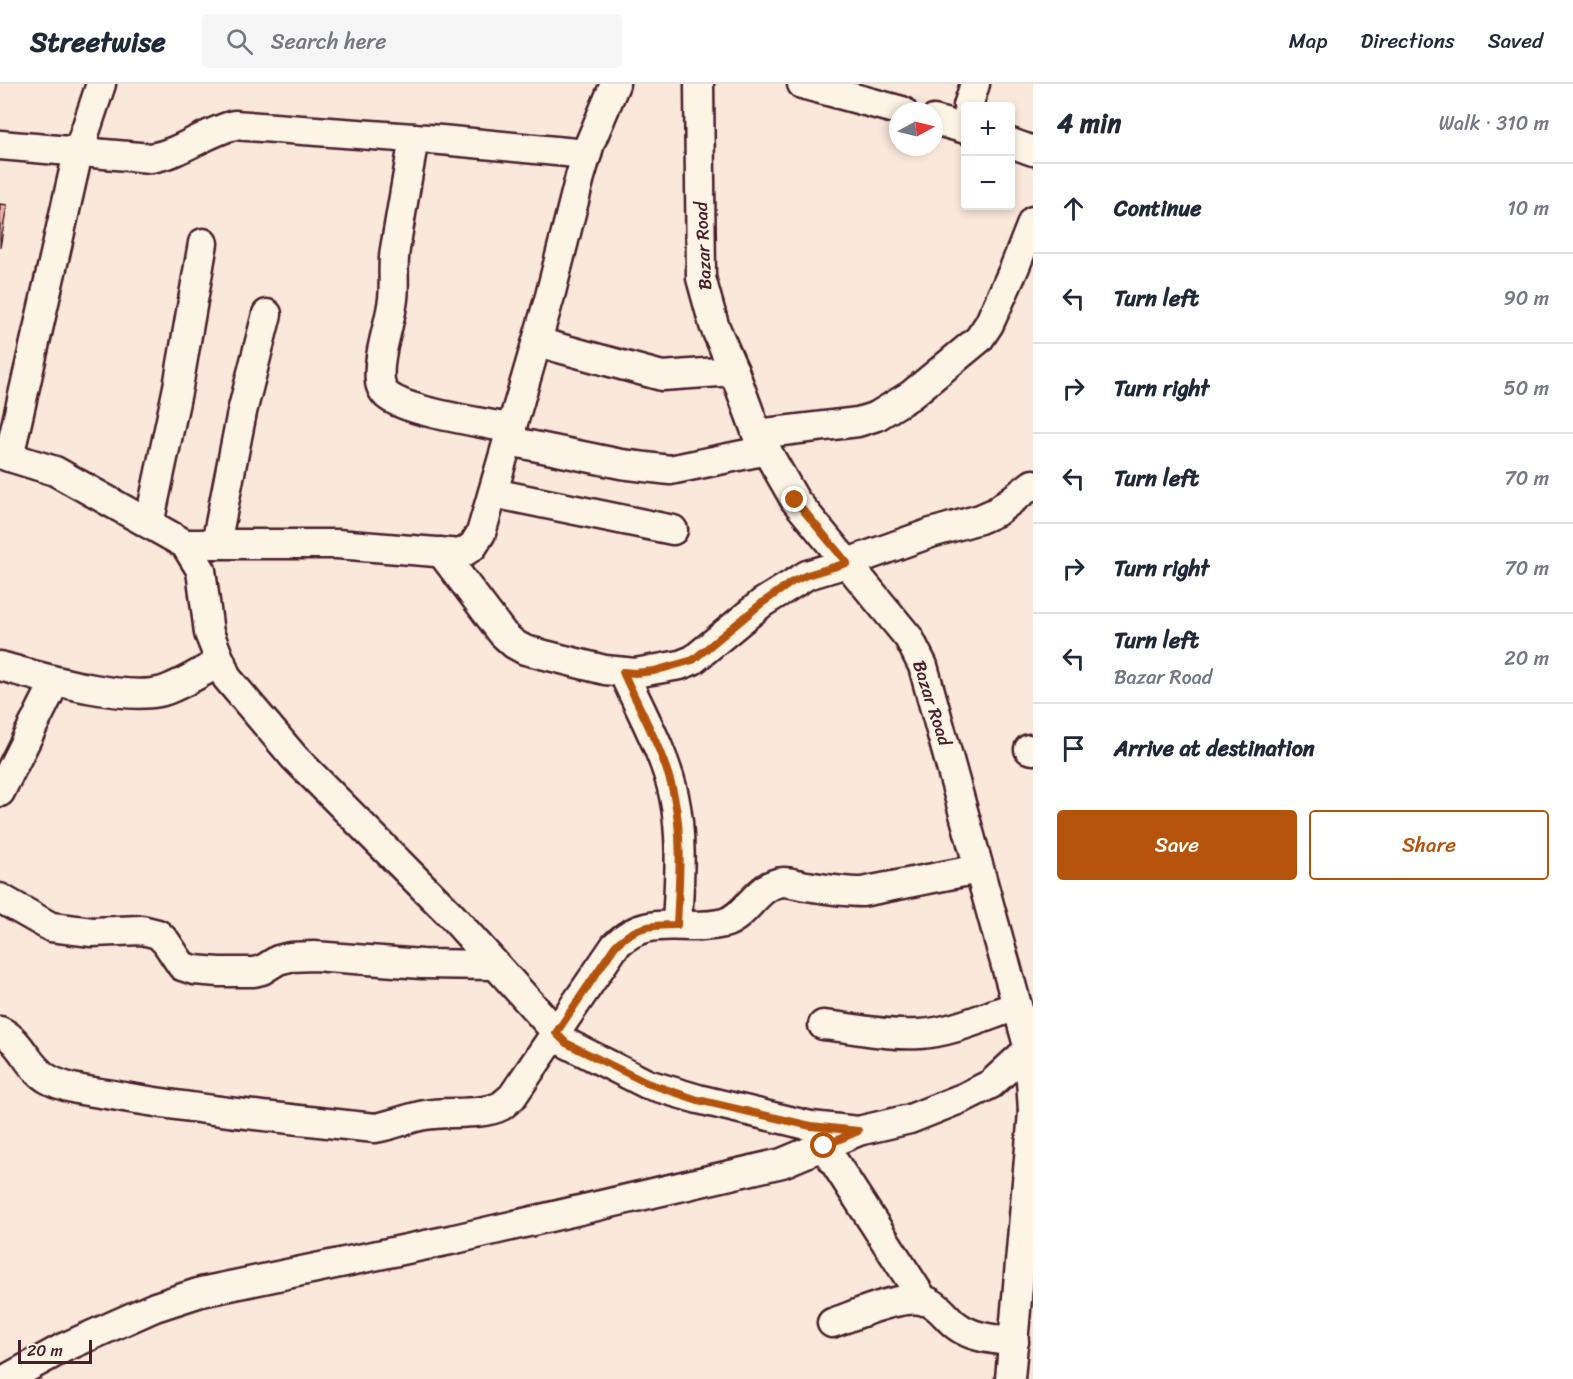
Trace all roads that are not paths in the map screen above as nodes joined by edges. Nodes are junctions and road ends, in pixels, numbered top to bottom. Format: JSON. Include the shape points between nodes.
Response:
{"nodes":[{"id":1,"x":101,"y":84,"type":"edge"},
{"id":2,"x":615,"y":84,"type":"edge"},
{"id":3,"x":699,"y":84,"type":"edge"},
{"id":4,"x":802,"y":84,"type":"edge"},
{"id":5,"x":975,"y":84,"type":"edge"},
{"id":6,"x":970,"y":102,"type":"edge"},
{"id":7,"x":889,"y":107,"type":"edge"},
{"id":8,"x":961,"y":119,"type":"edge"},
{"id":9,"x":943,"y":120,"type":"edge"},
{"id":10,"x":414,"y":138,"type":"junction"},
{"id":11,"x":1015,"y":144,"type":"edge"},
{"id":12,"x":0,"y":145,"type":"edge"},
{"id":13,"x":1033,"y":151,"type":"edge"},
{"id":14,"x":78,"y":153,"type":"junction"},
{"id":15,"x":587,"y":154,"type":"junction"},
{"id":16,"x":1033,"y":221,"type":"edge"},
{"id":17,"x":203,"y":243,"type":"dead end"},
{"id":18,"x":267,"y":314,"type":"dead end"},
{"id":19,"x":537,"y":342,"type":"junction"},
{"id":20,"x":734,"y":371,"type":"junction"},
{"id":21,"x":511,"y":435,"type":"junction"},
{"id":22,"x":762,"y":442,"type":"junction"},
{"id":23,"x":4,"y":455,"type":"edge"},
{"id":24,"x":1033,"y":484,"type":"edge"},
{"id":25,"x":493,"y":493,"type":"junction"},
{"id":26,"x":149,"y":524,"type":"junction"},
{"id":27,"x":673,"y":530,"type":"dead end"},
{"id":28,"x":185,"y":544,"type":"junction"},
{"id":29,"x":216,"y":544,"type":"junction"},
{"id":30,"x":441,"y":552,"type":"junction"},
{"id":31,"x":847,"y":563,"type":"junction"},
{"id":32,"x":220,"y":662,"type":"junction"},
{"id":33,"x":0,"y":666,"type":"edge"},
{"id":34,"x":623,"y":672,"type":"junction"},
{"id":35,"x":55,"y":682,"type":"junction"},
{"id":36,"x":0,"y":792,"type":"edge"},
{"id":37,"x":979,"y":869,"type":"junction"},
{"id":38,"x":0,"y":898,"type":"edge"},
{"id":39,"x":677,"y":925,"type":"junction"},
{"id":40,"x":495,"y":965,"type":"junction"},
{"id":41,"x":1017,"y":1006,"type":"junction"},
{"id":42,"x":824,"y":1024,"type":"dead end"},
{"id":43,"x":0,"y":1031,"type":"edge"},
{"id":44,"x":556,"y":1033,"type":"junction"},
{"id":45,"x":1031,"y":1046,"type":"edge"},
{"id":46,"x":1033,"y":1111,"type":"edge"},
{"id":47,"x":858,"y":1131,"type":"junction"},
{"id":48,"x":824,"y":1146,"type":"junction"},
{"id":49,"x":924,"y":1301,"type":"junction"},
{"id":50,"x":832,"y":1323,"type":"dead end"},
{"id":51,"x":1014,"y":1342,"type":"junction"},
{"id":52,"x":9,"y":1377,"type":"edge"},
{"id":53,"x":1010,"y":1379,"type":"edge"}],
"edges":[{"from":1,"to":14,"type":"street"},
{"from":2,"to":15,"type":"street"},
{"from":3,"to":20,"type":"street","name":"Bazar Road","via":[[701,278],[714,326]]},
{"from":4,"to":7,"type":"street"},
{"from":5,"to":6,"type":"street"},
{"from":8,"to":9,"type":"street"},
{"from":10,"to":14,"type":"street","via":[[234,125],[168,155],[151,158]]},
{"from":10,"to":15,"type":"street"},
{"from":10,"to":21,"type":"street","via":[[393,263],[394,298],[379,371],[380,384],[386,395],[399,402]]},
{"from":11,"to":13,"type":"street"},
{"from":12,"to":14,"type":"street"},
{"from":14,"to":23,"type":"street"},
{"from":15,"to":19,"type":"street"},
{"from":16,"to":22,"type":"street","via":[[979,339],[911,395],[885,412],[858,422]]},
{"from":17,"to":26,"type":"street"},
{"from":18,"to":29,"type":"street","via":[[242,412]]},
{"from":19,"to":20,"type":"street","via":[[662,375]]},
{"from":19,"to":21,"type":"street"},
{"from":20,"to":22,"type":"street","name":"Bazar Road"},
{"from":21,"to":22,"type":"street","via":[[621,464],[670,470]]},
{"from":21,"to":25,"type":"street"},
{"from":22,"to":31,"type":"street","name":"Bazar Road","via":[[795,500]]},
{"from":23,"to":26,"type":"street","via":[[56,471]]},
{"from":24,"to":31,"type":"street","via":[[980,519]]},
{"from":25,"to":27,"type":"street"},
{"from":25,"to":30,"type":"street","via":[[473,546],[461,554]]},
{"from":26,"to":28,"type":"street"},
{"from":28,"to":29,"type":"street"},
{"from":28,"to":32,"type":"street","via":[[201,570],[209,633]]},
{"from":29,"to":30,"type":"street","via":[[337,544]]},
{"from":30,"to":34,"type":"street","via":[[514,644],[567,662]]},
{"from":31,"to":34,"type":"street","via":[[792,582],[693,660],[654,671]]},
{"from":31,"to":37,"type":"street","name":"Bazar Road","via":[[909,638],[923,666]]},
{"from":32,"to":35,"type":"street","via":[[163,691],[115,691]]},
{"from":32,"to":40,"type":"street","via":[[227,678],[294,757],[450,914]]},
{"from":33,"to":35,"type":"street"},
{"from":34,"to":39,"type":"street","via":[[674,794],[678,815]]},
{"from":35,"to":36,"type":"street"},
{"from":37,"to":39,"type":"street","via":[[862,892],[783,882],[769,886],[740,915],[726,922]]},
{"from":37,"to":41,"type":"street","name":"Bazar Road"},
{"from":38,"to":40,"type":"street","via":[[51,927],[158,934],[182,966],[194,970],[254,972],[278,960],[314,956]]},
{"from":39,"to":44,"type":"street","via":[[639,928],[625,936]]},
{"from":40,"to":44,"type":"street"},
{"from":41,"to":42,"type":"street","via":[[920,1034]]},
{"from":41,"to":45,"type":"street","name":"Bazar Road"},
{"from":43,"to":44,"type":"street","via":[[18,1044],[46,1078],[65,1086],[188,1107],[375,1128],[413,1117],[500,1106],[512,1097]]},
{"from":44,"to":47,"type":"street","via":[[566,1043],[657,1087],[811,1126]]},
{"from":45,"to":46,"type":"street","name":"Bazar Road"},
{"from":45,"to":47,"type":"street","via":[[991,1084],[965,1097],[910,1119]]},
{"from":46,"to":51,"type":"street","name":"Bazar Road"},
{"from":47,"to":48,"type":"street"},
{"from":48,"to":49,"type":"street"},
{"from":48,"to":52,"type":"street","via":[[782,1163],[455,1239],[201,1292],[155,1306]]},
{"from":49,"to":50,"type":"street","via":[[898,1301]]},
{"from":49,"to":51,"type":"street","via":[[971,1335]]},
{"from":51,"to":53,"type":"street","name":"Bazar Road"}]}
